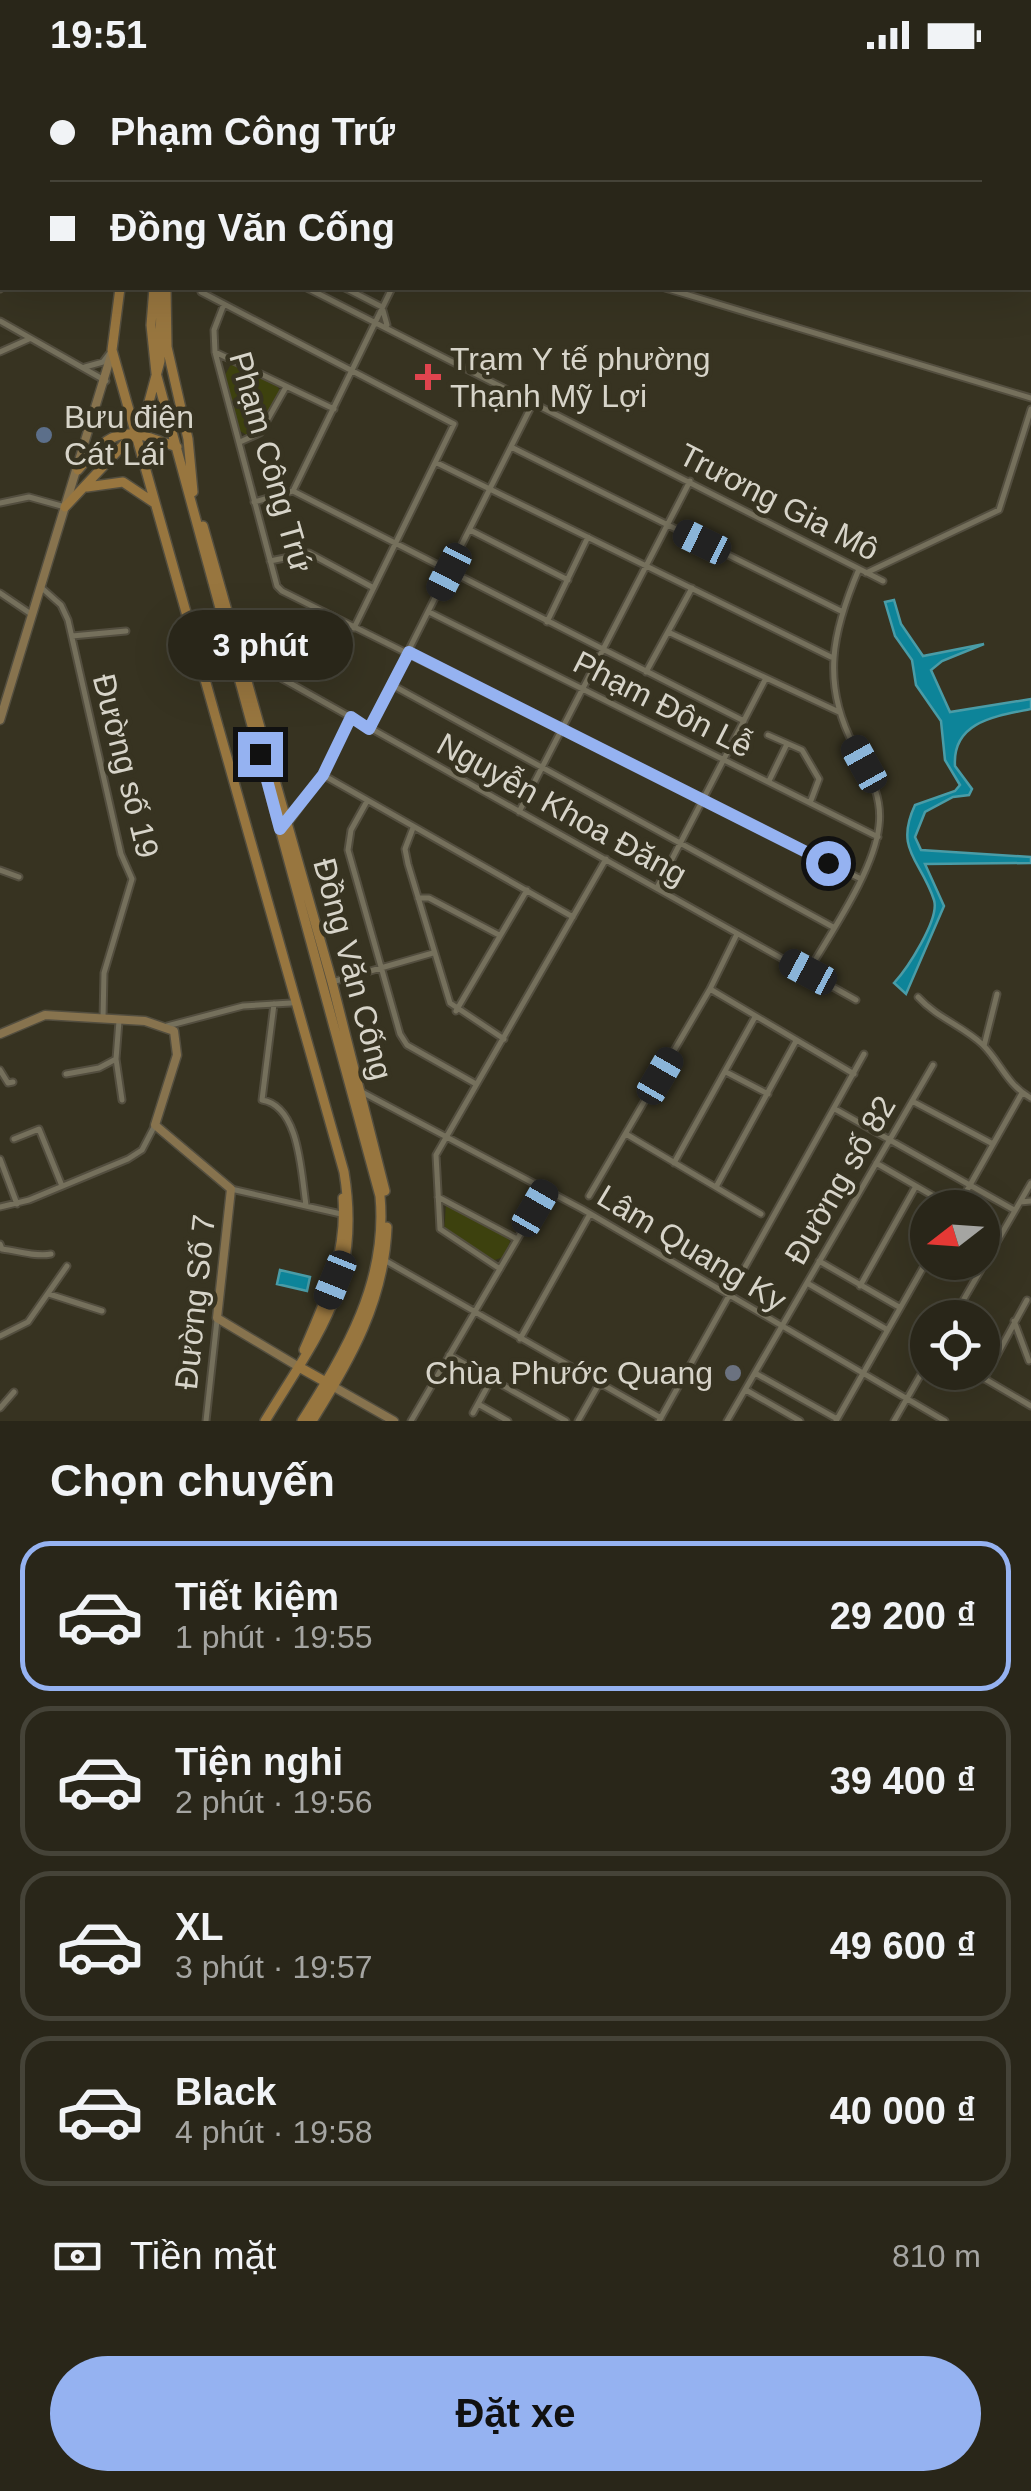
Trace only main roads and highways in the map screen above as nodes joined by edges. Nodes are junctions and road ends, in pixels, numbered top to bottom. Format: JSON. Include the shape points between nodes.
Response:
{"nodes":[{"id":1,"x":117,"y":290,"type":"edge"},
{"id":2,"x":160,"y":290,"type":"edge"},
{"id":3,"x":160,"y":290,"type":"edge"},
{"id":4,"x":156,"y":373,"type":"junction"},
{"id":5,"x":135,"y":432,"type":"junction"},
{"id":6,"x":163,"y":441,"type":"junction"},
{"id":7,"x":175,"y":446,"type":"junction"},
{"id":8,"x":189,"y":450,"type":"junction"},
{"id":9,"x":179,"y":462,"type":"junction"},
{"id":10,"x":78,"y":470,"type":"road end"},
{"id":11,"x":189,"y":474,"type":"junction"},
{"id":12,"x":80,"y":490,"type":"junction"},
{"id":13,"x":190,"y":493,"type":"junction"},
{"id":14,"x":65,"y":506,"type":"road end"},
{"id":15,"x":157,"y":510,"type":"junction"},
{"id":16,"x":231,"y":780,"type":"junction"},
{"id":17,"x":283,"y":826,"type":"junction"},
{"id":18,"x":356,"y":1090,"type":"junction"},
{"id":19,"x":299,"y":1367,"type":"junction"},
{"id":20,"x":330,"y":1385,"type":"junction"},
{"id":21,"x":265,"y":1421,"type":"edge"},
{"id":22,"x":302,"y":1421,"type":"edge"},
{"id":23,"x":312,"y":1421,"type":"edge"}],
"edges":[{"from":1,"to":5,"type":"main road","name":"Đồng Văn Cống","via":[[112,350]]},
{"from":2,"to":4,"type":"main road"},
{"from":3,"to":8,"type":"main road","name":"Đồng Văn Cống"},
{"from":4,"to":5,"type":"main road","via":[[148,413]]},
{"from":4,"to":7,"type":"main road","name":"Đồng Văn Cống"},
{"from":5,"to":6,"type":"main road"},
{"from":5,"to":10,"type":"main road","via":[[104,442]]},
{"from":5,"to":12,"type":"main road"},
{"from":5,"to":15,"type":"main road","name":"Đồng Văn Cống"},
{"from":6,"to":7,"type":"main road"},
{"from":6,"to":9,"type":"main road"},
{"from":7,"to":8,"type":"main road"},
{"from":7,"to":9,"type":"main road","name":"Đồng Văn Cống"},
{"from":7,"to":11,"type":"main road"},
{"from":8,"to":11,"type":"main road","name":"Đồng Văn Cống"},
{"from":9,"to":13,"type":"main road","name":"Đồng Văn Cống"},
{"from":11,"to":13,"type":"main road","name":"Đồng Văn Cống"},
{"from":12,"to":14,"type":"main road"},
{"from":12,"to":15,"type":"main road","via":[[123,482],[142,490]]},
{"from":13,"to":17,"type":"main road","name":"Đồng Văn Cống"},
{"from":13,"to":17,"type":"main road","name":"Đồng Văn Cống","via":[[244,666]]},
{"from":15,"to":16,"type":"main road","name":"Đồng Văn Cống"},
{"from":16,"to":19,"type":"main road","name":"Đồng Văn Cống","via":[[336,1161],[344,1215],[335,1280]]},
{"from":16,"to":19,"type":"main road","name":"Đồng Văn Cống","via":[[344,1172],[350,1214],[341,1287]]},
{"from":17,"to":18,"type":"main road","name":"Đồng Văn Cống"},
{"from":17,"to":18,"type":"main road","name":"Đồng Văn Cống","via":[[332,982]]},
{"from":18,"to":20,"type":"main road","name":"Đồng Văn Cống","via":[[380,1196],[379,1263]]},
{"from":18,"to":20,"type":"main road","name":"Đồng Văn Cống","via":[[387,1207],[386,1262],[364,1332]]},
{"from":19,"to":20,"type":"main road"},
{"from":19,"to":21,"type":"main road","name":"Đồng Văn Cống"},
{"from":20,"to":22,"type":"main road","name":"Đồng Văn Cống"},
{"from":20,"to":23,"type":"main road","name":"Đồng Văn Cống"}]}
